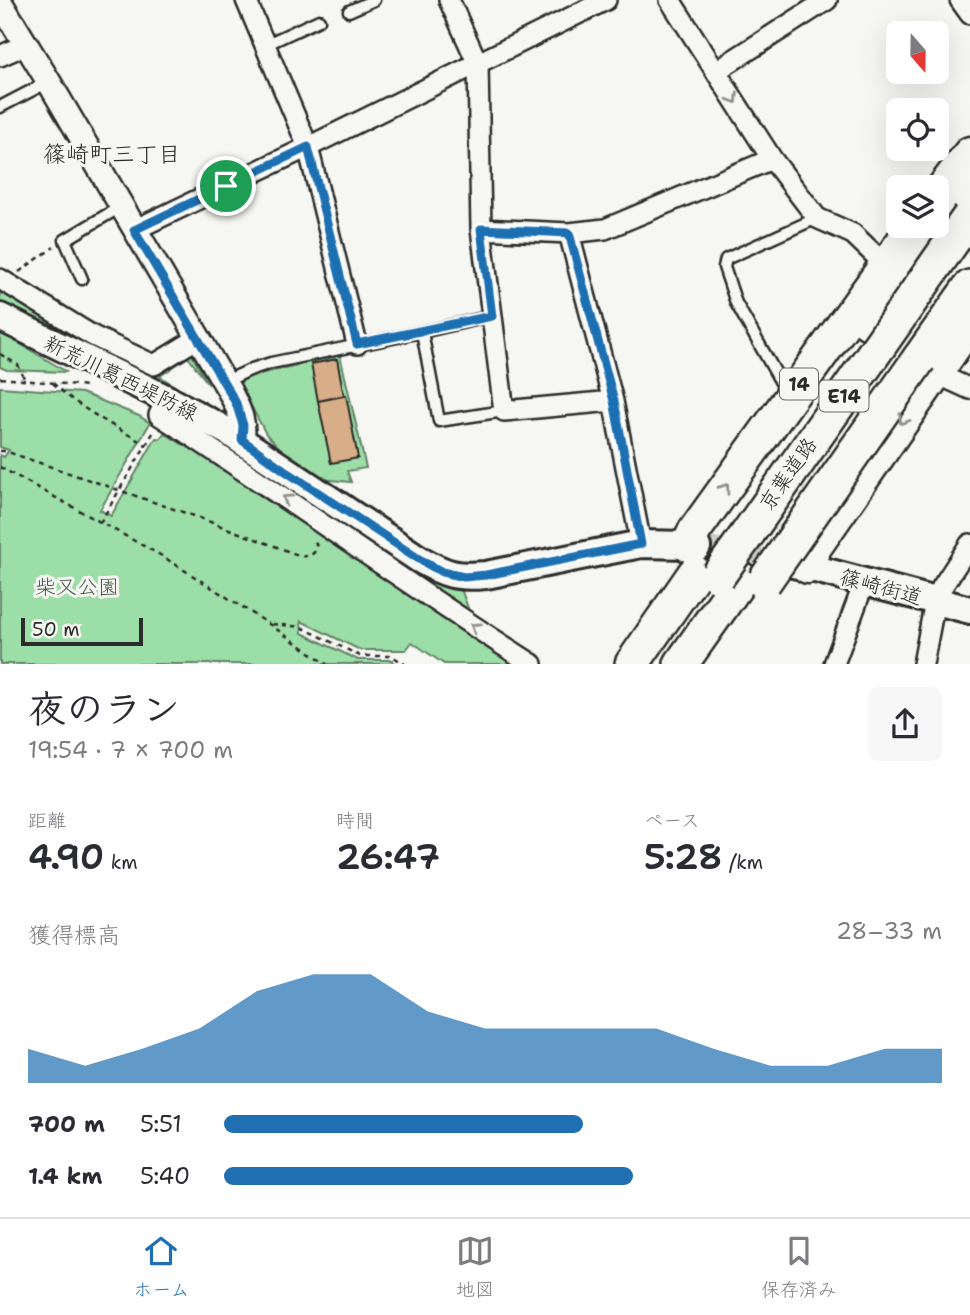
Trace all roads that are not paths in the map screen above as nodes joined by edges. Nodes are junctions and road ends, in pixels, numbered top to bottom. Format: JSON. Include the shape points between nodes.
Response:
{"nodes":[{"id":1,"x":246,"y":0,"type":"edge"},
{"id":2,"x":374,"y":0,"type":"edge"},
{"id":3,"x":449,"y":0,"type":"edge"},
{"id":4,"x":606,"y":0,"type":"edge"},
{"id":5,"x":670,"y":0,"type":"edge"},
{"id":6,"x":827,"y":0,"type":"edge"},
{"id":7,"x":960,"y":0,"type":"edge"},
{"id":8,"x":0,"y":2,"type":"edge"},
{"id":9,"x":349,"y":11,"type":"dead end"},
{"id":10,"x":970,"y":14,"type":"edge"},
{"id":11,"x":319,"y":20,"type":"dead end"},
{"id":12,"x":25,"y":45,"type":"junction"},
{"id":13,"x":265,"y":45,"type":"junction"},
{"id":14,"x":0,"y":56,"type":"edge"},
{"id":15,"x":478,"y":64,"type":"junction"},
{"id":16,"x":716,"y":71,"type":"junction"},
{"id":17,"x":49,"y":82,"type":"junction"},
{"id":18,"x":0,"y":107,"type":"edge"},
{"id":19,"x":308,"y":147,"type":"junction"},
{"id":20,"x":970,"y":153,"type":"edge"},
{"id":21,"x":772,"y":159,"type":"junction"},
{"id":22,"x":949,"y":180,"type":"edge"},
{"id":23,"x":970,"y":183,"type":"edge"},
{"id":24,"x":121,"y":206,"type":"junction"},
{"id":25,"x":970,"y":216,"type":"edge"},
{"id":26,"x":817,"y":218,"type":"junction"},
{"id":27,"x":481,"y":229,"type":"junction"},
{"id":28,"x":134,"y":230,"type":"junction"},
{"id":29,"x":569,"y":233,"type":"junction"},
{"id":30,"x":905,"y":238,"type":"edge"},
{"id":31,"x":970,"y":251,"type":"edge"},
{"id":32,"x":884,"y":266,"type":"junction"},
{"id":33,"x":82,"y":279,"type":"dead end"},
{"id":34,"x":3,"y":281,"type":"edge"},
{"id":35,"x":970,"y":286,"type":"edge"},
{"id":36,"x":492,"y":316,"type":"junction"},
{"id":37,"x":0,"y":317,"type":"edge"},
{"id":38,"x":970,"y":324,"type":"edge"},
{"id":39,"x":422,"y":332,"type":"junction"},
{"id":40,"x":198,"y":338,"type":"junction"},
{"id":41,"x":357,"y":344,"type":"junction"},
{"id":42,"x":927,"y":366,"type":"junction"},
{"id":43,"x":224,"y":382,"type":"junction"},
{"id":44,"x":970,"y":389,"type":"edge"},
{"id":45,"x":789,"y":397,"type":"junction"},
{"id":46,"x":167,"y":399,"type":"junction"},
{"id":47,"x":614,"y":401,"type":"junction"},
{"id":48,"x":504,"y":411,"type":"junction"},
{"id":49,"x":242,"y":440,"type":"junction"},
{"id":50,"x":641,"y":544,"type":"junction"},
{"id":51,"x":970,"y":544,"type":"edge"},
{"id":52,"x":800,"y":565,"type":"joint"},
{"id":53,"x":717,"y":567,"type":"junction"},
{"id":54,"x":864,"y":583,"type":"junction"},
{"id":55,"x":935,"y":601,"type":"junction"},
{"id":56,"x":970,"y":610,"type":"edge"},
{"id":57,"x":532,"y":664,"type":"edge"},
{"id":58,"x":632,"y":664,"type":"edge"},
{"id":59,"x":655,"y":664,"type":"edge"},
{"id":60,"x":681,"y":664,"type":"edge"},
{"id":61,"x":707,"y":664,"type":"edge"},
{"id":62,"x":834,"y":664,"type":"edge"},
{"id":63,"x":923,"y":664,"type":"edge"}],
"edges":[{"from":1,"to":13,"type":"street"},
{"from":2,"to":9,"type":"lane"},
{"from":3,"to":15,"type":"street"},
{"from":4,"to":15,"type":"street"},
{"from":5,"to":16,"type":"street"},
{"from":6,"to":16,"type":"street"},
{"from":7,"to":10,"type":"street"},
{"from":8,"to":12,"type":"street"},
{"from":11,"to":13,"type":"lane"},
{"from":12,"to":14,"type":"street"},
{"from":12,"to":17,"type":"street"},
{"from":13,"to":19,"type":"street"},
{"from":15,"to":19,"type":"street"},
{"from":15,"to":27,"type":"street"},
{"from":16,"to":21,"type":"street","one_way":true},
{"from":17,"to":18,"type":"lane"},
{"from":17,"to":24,"type":"street"},
{"from":19,"to":28,"type":"street"},
{"from":19,"to":41,"type":"street"},
{"from":20,"to":22,"type":"highway"},
{"from":21,"to":26,"type":"street"},
{"from":21,"to":29,"type":"street","via":[[605,229]]},
{"from":23,"to":53,"type":"highway","number":"E14","via":[[868,323]]},
{"from":24,"to":28,"type":"street"},
{"from":24,"to":33,"type":"lane","via":[[65,240]]},
{"from":25,"to":53,"type":"highway","name":"京葉道路","number":"E14","bridge":true},
{"from":26,"to":32,"type":"street","via":[[853,234]]},
{"from":26,"to":45,"type":"lane","via":[[726,259],[724,267],[736,303]]},
{"from":27,"to":29,"type":"street"},
{"from":27,"to":36,"type":"street"},
{"from":28,"to":40,"type":"street"},
{"from":29,"to":47,"type":"street"},
{"from":30,"to":32,"type":"highway","name":"京葉道路","number":"14"},
{"from":31,"to":53,"type":"highway","name":"京葉道路","number":"E14"},
{"from":32,"to":45,"type":"highway","name":"京葉道路","number":"14"},
{"from":34,"to":40,"type":"street","via":[[93,336],[154,365]]},
{"from":35,"to":42,"type":"highway","number":"E14"},
{"from":36,"to":39,"type":"lane"},
{"from":36,"to":48,"type":"street"},
{"from":37,"to":46,"type":"main road","name":"新荒川葛西堤防線"},
{"from":38,"to":42,"type":"highway"},
{"from":39,"to":41,"type":"lane"},
{"from":39,"to":48,"type":"lane","via":[[439,421]]},
{"from":40,"to":43,"type":"street"},
{"from":41,"to":43,"type":"lane","via":[[271,363]]},
{"from":42,"to":44,"type":"street"},
{"from":42,"to":52,"type":"highway","one_way":true},
{"from":42,"to":53,"type":"highway","number":"E14","bridge":true},
{"from":43,"to":49,"type":"street","via":[[242,419]]},
{"from":53,"to":45,"type":"highway","name":"京葉道路","number":"14","one_way":true,"via":[[695,530]]},
{"from":46,"to":49,"type":"main road","name":"新荒川葛西堤防線"},
{"from":57,"to":46,"type":"street","one_way":true,"via":[[159,415]]},
{"from":47,"to":48,"type":"street"},
{"from":47,"to":50,"type":"street"},
{"from":49,"to":50,"type":"main road","via":[[442,572],[486,575]]},
{"from":50,"to":53,"type":"main road"},
{"from":51,"to":55,"type":"street"},
{"from":52,"to":54,"type":"main road","name":"篠崎街道"},
{"from":53,"to":58,"type":"highway","number":"E14"},
{"from":53,"to":59,"type":"highway","name":"京葉道路","number":"E14"},
{"from":53,"to":60,"type":"highway","name":"京葉道路","number":"E14"},
{"from":53,"to":61,"type":"highway","number":"E14"},
{"from":54,"to":55,"type":"main road","name":"篠崎街道"},
{"from":54,"to":62,"type":"street"},
{"from":55,"to":56,"type":"main road","name":"篠崎街道"},
{"from":55,"to":63,"type":"street"}]}
